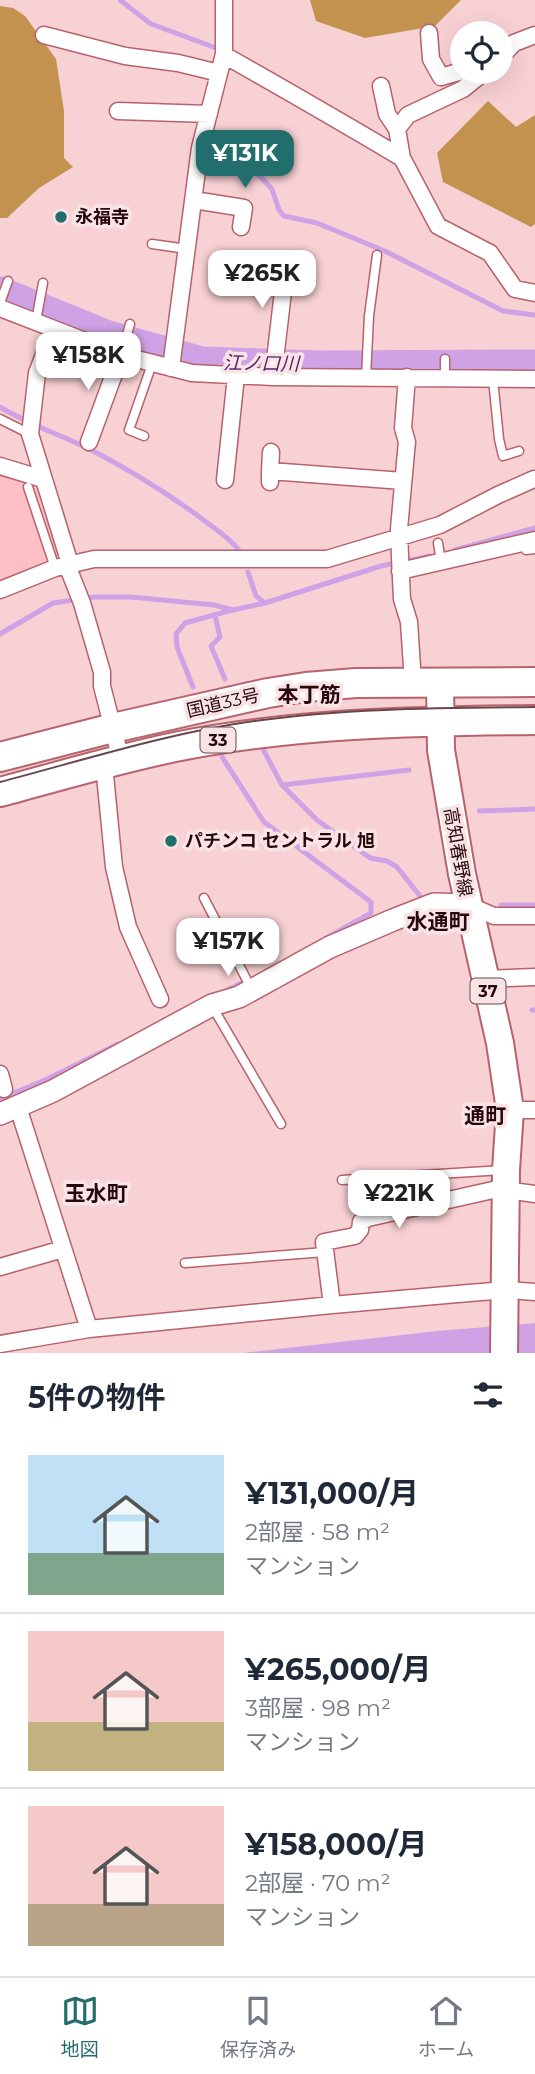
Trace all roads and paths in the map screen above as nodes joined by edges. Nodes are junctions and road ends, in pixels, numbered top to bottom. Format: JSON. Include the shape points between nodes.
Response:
{"nodes":[{"id":1,"x":223,"y":0,"type":"edge"},
{"id":2,"x":429,"y":33,"type":"dead end"},
{"id":3,"x":44,"y":35,"type":"dead end"},
{"id":4,"x":535,"y":35,"type":"edge"},
{"id":5,"x":513,"y":44,"type":"edge"},
{"id":6,"x":224,"y":55,"type":"junction"},
{"id":7,"x":219,"y":73,"type":"junction"},
{"id":8,"x":450,"y":74,"type":"edge"},
{"id":9,"x":469,"y":84,"type":"edge"},
{"id":10,"x":381,"y":86,"type":"dead end"},
{"id":11,"x":118,"y":111,"type":"dead end"},
{"id":12,"x":209,"y":114,"type":"junction"},
{"id":13,"x":397,"y":129,"type":"junction"},
{"id":14,"x":402,"y":158,"type":"junction"},
{"id":15,"x":194,"y":200,"type":"junction"},
{"id":16,"x":241,"y":227,"type":"dead end"},
{"id":17,"x":152,"y":244,"type":"dead end"},
{"id":18,"x":187,"y":249,"type":"junction"},
{"id":19,"x":377,"y":255,"type":"dead end"},
{"id":20,"x":286,"y":266,"type":"dead end"},
{"id":21,"x":8,"y":281,"type":"dead end"},
{"id":22,"x":43,"y":283,"type":"dead end"},
{"id":23,"x":535,"y":293,"type":"edge"},
{"id":24,"x":0,"y":305,"type":"edge"},
{"id":25,"x":36,"y":321,"type":"junction"},
{"id":26,"x":130,"y":324,"type":"dead end"},
{"id":27,"x":54,"y":329,"type":"junction"},
{"id":28,"x":122,"y":353,"type":"junction"},
{"id":29,"x":445,"y":359,"type":"dead end"},
{"id":30,"x":172,"y":361,"type":"junction"},
{"id":31,"x":152,"y":364,"type":"junction"},
{"id":32,"x":274,"y":369,"type":"junction"},
{"id":33,"x":445,"y":375,"type":"junction"},
{"id":34,"x":236,"y":376,"type":"junction"},
{"id":35,"x":366,"y":377,"type":"junction"},
{"id":36,"x":407,"y":377,"type":"junction"},
{"id":37,"x":493,"y":379,"type":"junction"},
{"id":38,"x":535,"y":379,"type":"edge"},
{"id":39,"x":0,"y":419,"type":"edge"},
{"id":40,"x":30,"y":428,"type":"junction"},
{"id":41,"x":144,"y":436,"type":"dead end"},
{"id":42,"x":89,"y":442,"type":"dead end"},
{"id":43,"x":519,"y":451,"type":"dead end"},
{"id":44,"x":271,"y":452,"type":"dead end"},
{"id":45,"x":0,"y":466,"type":"edge"},
{"id":46,"x":534,"y":479,"type":"edge"},
{"id":47,"x":225,"y":480,"type":"dead end"},
{"id":48,"x":403,"y":481,"type":"junction"},
{"id":49,"x":36,"y":483,"type":"junction"},
{"id":50,"x":399,"y":537,"type":"junction"},
{"id":51,"x":438,"y":543,"type":"dead end"},
{"id":52,"x":532,"y":547,"type":"edge"},
{"id":53,"x":441,"y":562,"type":"junction"},
{"id":54,"x":400,"y":565,"type":"junction"},
{"id":55,"x":64,"y":566,"type":"junction"},
{"id":56,"x":0,"y":590,"type":"edge"},
{"id":57,"x":413,"y":682,"type":"junction"},
{"id":58,"x":440,"y":682,"type":"junction"},
{"id":59,"x":535,"y":682,"type":"edge"},
{"id":60,"x":535,"y":720,"type":"edge"},
{"id":61,"x":441,"y":721,"type":"junction"},
{"id":62,"x":113,"y":728,"type":"junction"},
{"id":63,"x":0,"y":757,"type":"edge"},
{"id":64,"x":112,"y":762,"type":"junction"},
{"id":65,"x":0,"y":792,"type":"edge"},
{"id":66,"x":204,"y":898,"type":"dead end"},
{"id":67,"x":468,"y":905,"type":"junction"},
{"id":68,"x":535,"y":916,"type":"edge"},
{"id":69,"x":535,"y":977,"type":"edge"},
{"id":70,"x":485,"y":979,"type":"junction"},
{"id":71,"x":252,"y":989,"type":"junction"},
{"id":72,"x":160,"y":999,"type":"dead end"},
{"id":73,"x":212,"y":1006,"type":"junction"},
{"id":74,"x":522,"y":1110,"type":"edge"},
{"id":75,"x":9,"y":1111,"type":"edge"},
{"id":76,"x":281,"y":1124,"type":"dead end"},
{"id":77,"x":342,"y":1180,"type":"dead end"},
{"id":78,"x":506,"y":1180,"type":"junction"},
{"id":79,"x":535,"y":1194,"type":"edge"},
{"id":80,"x":63,"y":1249,"type":"junction"},
{"id":81,"x":325,"y":1252,"type":"junction"},
{"id":82,"x":185,"y":1263,"type":"dead end"},
{"id":83,"x":0,"y":1267,"type":"edge"},
{"id":84,"x":535,"y":1292,"type":"edge"},
{"id":85,"x":506,"y":1297,"type":"junction"},
{"id":86,"x":332,"y":1305,"type":"junction"},
{"id":87,"x":89,"y":1329,"type":"junction"},
{"id":88,"x":0,"y":1345,"type":"edge"},
{"id":89,"x":504,"y":1353,"type":"edge"}],
"edges":[{"from":1,"to":6,"type":"street"},
{"from":2,"to":8,"type":"street","via":[[431,59],[441,77]]},
{"from":3,"to":7,"type":"street"},
{"from":4,"to":5,"type":"street"},
{"from":6,"to":7,"type":"street"},
{"from":6,"to":14,"type":"street"},
{"from":7,"to":12,"type":"street"},
{"from":9,"to":13,"type":"street","via":[[408,115]]},
{"from":10,"to":13,"type":"street","via":[[387,114]]},
{"from":11,"to":12,"type":"street"},
{"from":12,"to":15,"type":"street"},
{"from":13,"to":14,"type":"street"},
{"from":14,"to":23,"type":"street","via":[[438,226],[490,253],[515,289]]},
{"from":15,"to":16,"type":"street","via":[[244,208]]},
{"from":15,"to":18,"type":"street"},
{"from":17,"to":18,"type":"lane"},
{"from":18,"to":30,"type":"street"},
{"from":19,"to":35,"type":"lane"},
{"from":20,"to":32,"type":"street"},
{"from":21,"to":24,"type":"lane"},
{"from":22,"to":25,"type":"lane"},
{"from":24,"to":25,"type":"street"},
{"from":25,"to":27,"type":"street"},
{"from":26,"to":28,"type":"lane"},
{"from":27,"to":28,"type":"street"},
{"from":27,"to":40,"type":"street","via":[[37,373]]},
{"from":28,"to":31,"type":"street"},
{"from":28,"to":42,"type":"street"},
{"from":29,"to":33,"type":"lane"},
{"from":30,"to":31,"type":"street"},
{"from":30,"to":34,"type":"street","via":[[192,373]]},
{"from":31,"to":41,"type":"lane","via":[[129,430]]},
{"from":32,"to":34,"type":"street"},
{"from":32,"to":35,"type":"street"},
{"from":33,"to":36,"type":"street"},
{"from":33,"to":37,"type":"street"},
{"from":34,"to":47,"type":"street"},
{"from":35,"to":36,"type":"street"},
{"from":36,"to":48,"type":"street"},
{"from":37,"to":38,"type":"street"},
{"from":37,"to":43,"type":"lane","via":[[503,456]]},
{"from":39,"to":40,"type":"lane"},
{"from":40,"to":49,"type":"street"},
{"from":44,"to":48,"type":"street","via":[[270,477]]},
{"from":45,"to":49,"type":"street"},
{"from":46,"to":50,"type":"street","via":[[440,525]]},
{"from":48,"to":50,"type":"street"},
{"from":49,"to":55,"type":"street"},
{"from":50,"to":54,"type":"street"},
{"from":50,"to":55,"type":"street","via":[[327,559],[112,558]]},
{"from":51,"to":53,"type":"lane"},
{"from":52,"to":53,"type":"street"},
{"from":53,"to":54,"type":"street"},
{"from":54,"to":57,"type":"street"},
{"from":55,"to":56,"type":"street"},
{"from":55,"to":62,"type":"street","via":[[80,599]]},
{"from":57,"to":58,"type":"highway","name":"国道33号","number":"33"},
{"from":57,"to":62,"type":"highway","name":"国道33号","number":"33","via":[[306,687]]},
{"from":58,"to":59,"type":"highway","name":"国道33号","number":"33"},
{"from":58,"to":61,"type":"main road","name":"高知春野線","number":"37"},
{"from":60,"to":61,"type":"highway","name":"国道33号","number":"33"},
{"from":61,"to":64,"type":"highway","name":"国道33号","number":"33","via":[[314,727],[180,746]]},
{"from":61,"to":67,"type":"main road","name":"高知春野線","number":"37","via":[[441,750]]},
{"from":62,"to":63,"type":"highway","name":"国道33号","number":"33"},
{"from":62,"to":64,"type":"street"},
{"from":64,"to":65,"type":"highway","name":"国道33号","number":"33"},
{"from":64,"to":72,"type":"street","via":[[117,879],[128,927]]},
{"from":66,"to":71,"type":"lane"},
{"from":67,"to":68,"type":"street","via":[[494,916]]},
{"from":67,"to":70,"type":"main road","name":"高知春野線","number":"37"},
{"from":67,"to":71,"type":"street","via":[[434,904],[330,947]]},
{"from":69,"to":70,"type":"street"},
{"from":70,"to":74,"type":"main road","name":"高知春野線","number":"37"},
{"from":71,"to":73,"type":"street"},
{"from":73,"to":75,"type":"street"},
{"from":73,"to":76,"type":"lane"},
{"from":74,"to":78,"type":"main road","name":"高知春野線","number":"37"},
{"from":75,"to":80,"type":"street"},
{"from":77,"to":78,"type":"lane"},
{"from":78,"to":79,"type":"street"},
{"from":78,"to":81,"type":"street","via":[[471,1194],[368,1218],[355,1236],[324,1242]]},
{"from":78,"to":85,"type":"main road","name":"高知春野線","number":"37"},
{"from":80,"to":83,"type":"street"},
{"from":80,"to":87,"type":"street"},
{"from":81,"to":82,"type":"lane"},
{"from":81,"to":86,"type":"street"},
{"from":84,"to":85,"type":"street"},
{"from":85,"to":86,"type":"street"},
{"from":85,"to":89,"type":"main road","name":"高知春野線","number":"37"},
{"from":86,"to":87,"type":"street"},
{"from":87,"to":88,"type":"street"}]}
